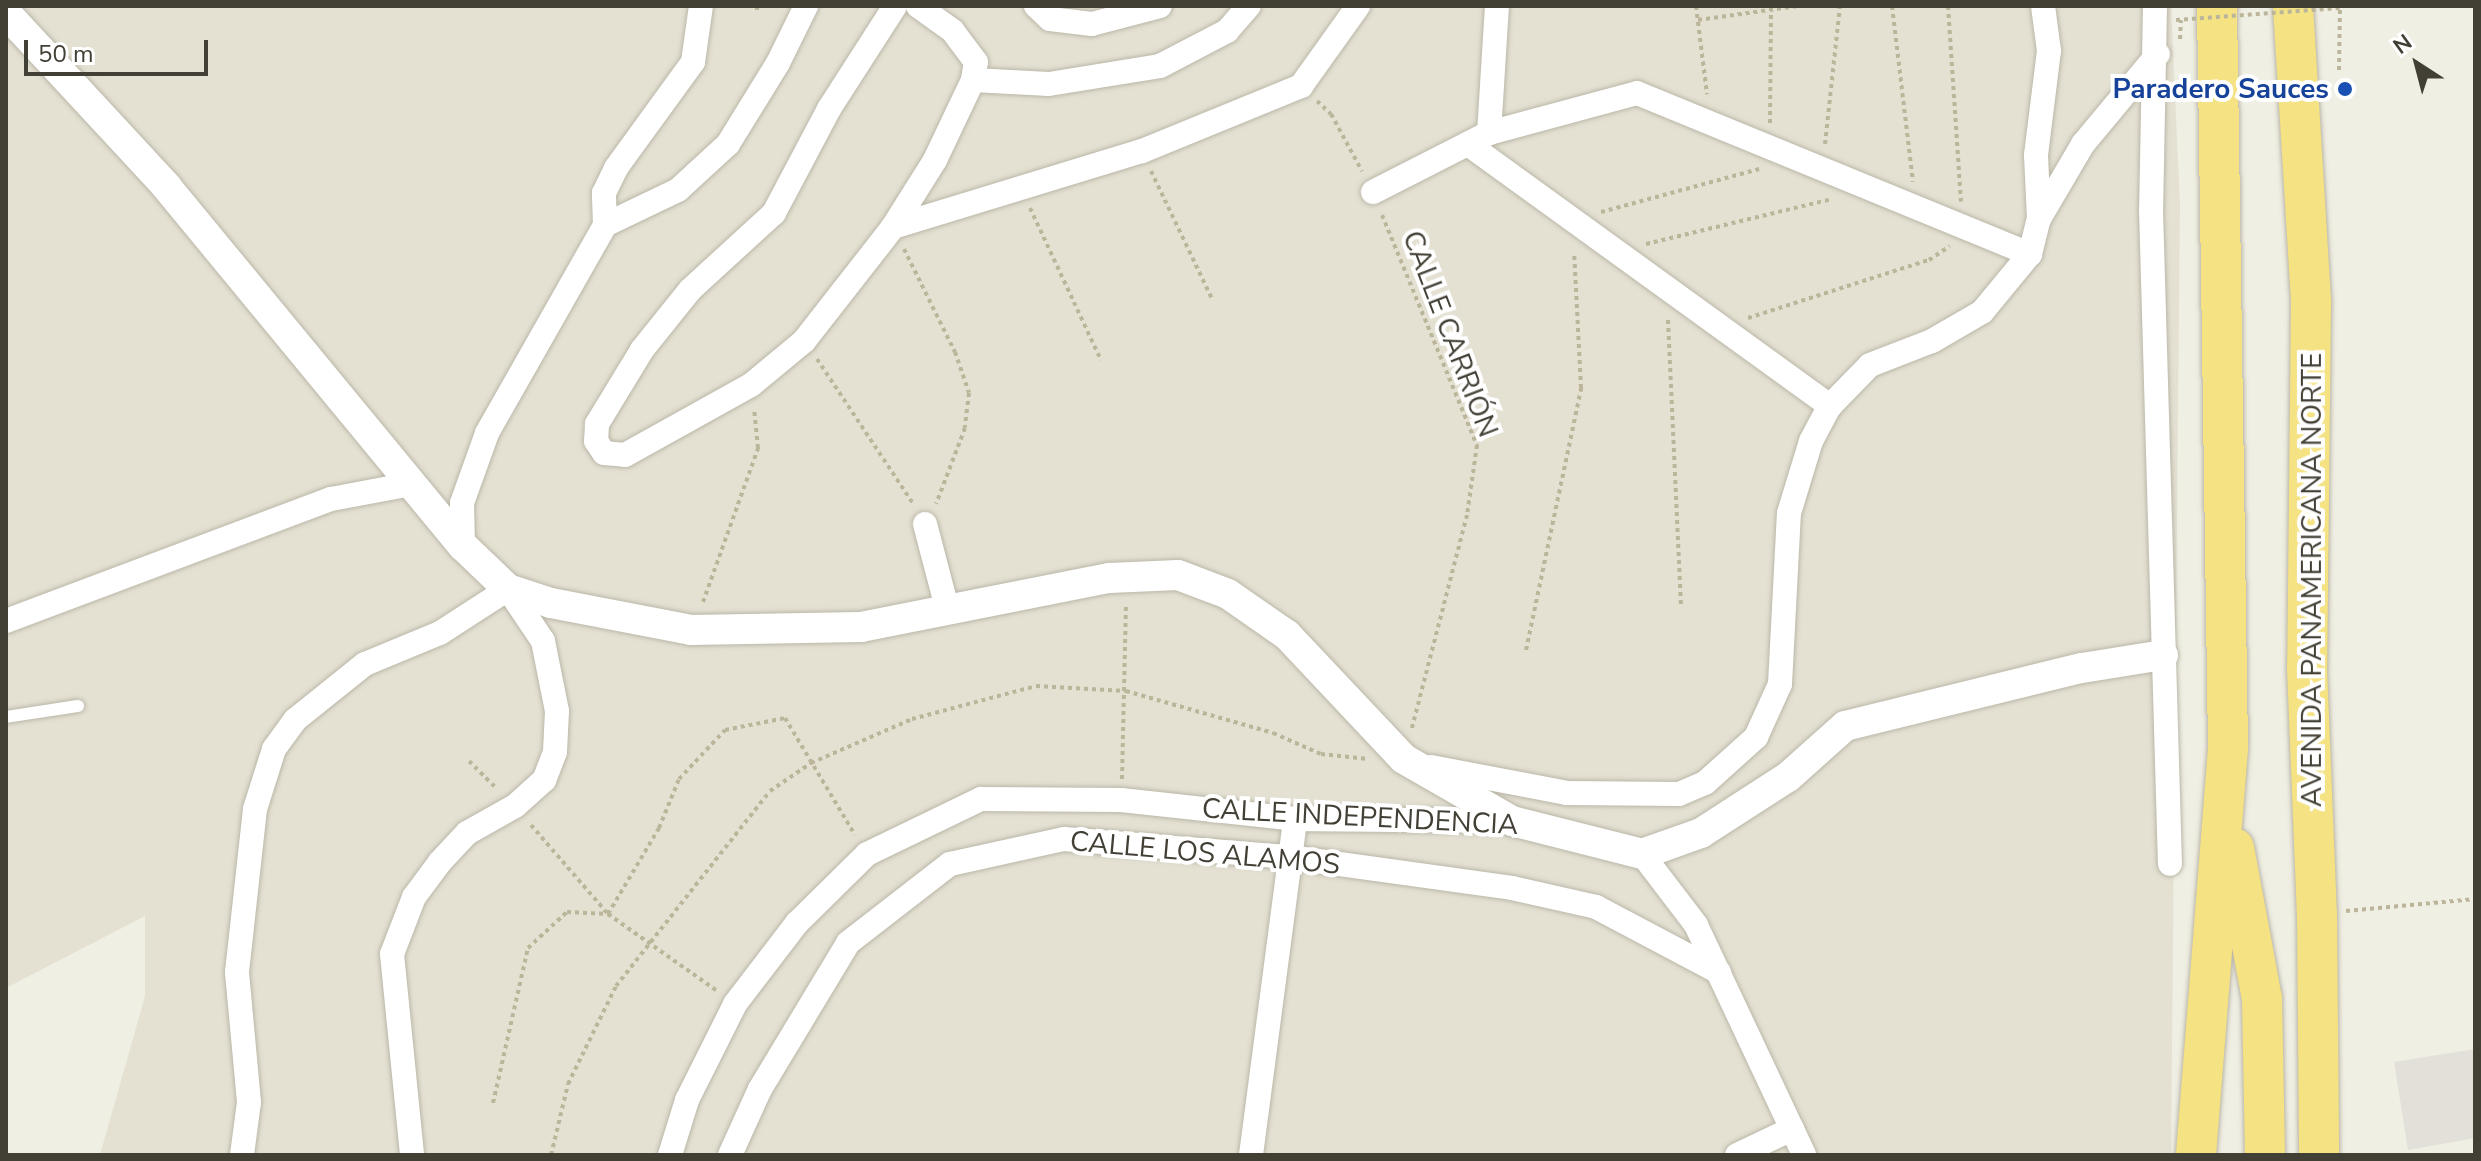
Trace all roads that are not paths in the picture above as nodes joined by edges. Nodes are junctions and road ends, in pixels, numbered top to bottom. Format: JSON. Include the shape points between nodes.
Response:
{"nodes":[{"id":1,"x":701,"y":6,"type":"edge"},
{"id":2,"x":806,"y":6,"type":"edge"},
{"id":3,"x":895,"y":6,"type":"edge"},
{"id":4,"x":918,"y":6,"type":"edge"},
{"id":5,"x":1036,"y":6,"type":"edge"},
{"id":6,"x":1160,"y":6,"type":"edge"},
{"id":7,"x":1249,"y":6,"type":"edge"},
{"id":8,"x":1358,"y":6,"type":"edge"},
{"id":9,"x":1497,"y":6,"type":"edge"},
{"id":10,"x":2043,"y":6,"type":"edge"},
{"id":11,"x":2155,"y":6,"type":"edge"},
{"id":12,"x":2217,"y":6,"type":"edge"},
{"id":13,"x":2293,"y":6,"type":"edge"},
{"id":14,"x":6,"y":13,"type":"edge"},
{"id":15,"x":2158,"y":54,"type":"junction"},
{"id":16,"x":973,"y":80,"type":"junction"},
{"id":17,"x":1479,"y":138,"type":"junction"},
{"id":18,"x":1373,"y":192,"type":"road end"},
{"id":19,"x":2039,"y":219,"type":"junction"},
{"id":20,"x":605,"y":225,"type":"junction"},
{"id":21,"x":893,"y":227,"type":"junction"},
{"id":22,"x":2030,"y":254,"type":"junction"},
{"id":23,"x":1830,"y":406,"type":"junction"},
{"id":24,"x":411,"y":484,"type":"junction"},
{"id":25,"x":925,"y":524,"type":"road end"},
{"id":26,"x":463,"y":546,"type":"junction"},
{"id":27,"x":508,"y":589,"type":"junction"},
{"id":28,"x":947,"y":608,"type":"junction"},
{"id":29,"x":6,"y":621,"type":"edge"},
{"id":30,"x":2163,"y":655,"type":"junction"},
{"id":31,"x":78,"y":706,"type":"dead end"},
{"id":32,"x":6,"y":717,"type":"edge"},
{"id":33,"x":1404,"y":759,"type":"junction"},
{"id":34,"x":2224,"y":797,"type":"junction"},
{"id":35,"x":1295,"y":819,"type":"junction"},
{"id":36,"x":1512,"y":821,"type":"junction"},
{"id":37,"x":1642,"y":854,"type":"junction"},
{"id":38,"x":1289,"y":857,"type":"junction"},
{"id":39,"x":2170,"y":864,"type":"dead end"},
{"id":40,"x":1719,"y":972,"type":"junction"},
{"id":41,"x":1792,"y":1129,"type":"junction"},
{"id":42,"x":242,"y":1155,"type":"edge"},
{"id":43,"x":412,"y":1155,"type":"edge"},
{"id":44,"x":670,"y":1155,"type":"edge"},
{"id":45,"x":730,"y":1155,"type":"edge"},
{"id":46,"x":1251,"y":1155,"type":"edge"},
{"id":47,"x":1737,"y":1155,"type":"edge"},
{"id":48,"x":1804,"y":1155,"type":"edge"},
{"id":49,"x":2196,"y":1155,"type":"edge"},
{"id":50,"x":2265,"y":1155,"type":"edge"},
{"id":51,"x":2319,"y":1155,"type":"edge"}],
"edges":[{"from":1,"to":20,"type":"street","via":[[693,62],[616,168],[604,193]]},
{"from":2,"to":20,"type":"street","via":[[728,144],[678,190]]},
{"from":3,"to":21,"type":"street","via":[[829,109],[774,213],[690,290],[642,350],[597,424],[596,441],[604,453],[625,455],[751,385],[804,341]]},
{"from":4,"to":16,"type":"street","via":[[969,46],[976,62]]},
{"from":5,"to":6,"type":"street","via":[[1050,19],[1092,24]]},
{"from":7,"to":16,"type":"street","via":[[1227,31],[1160,66],[1049,84]]},
{"from":8,"to":21,"type":"street","via":[[1301,86],[1142,151]]},
{"from":9,"to":17,"type":"street"},
{"from":10,"to":19,"type":"street","via":[[2049,51],[2036,155]]},
{"from":11,"to":15,"type":"street"},
{"from":12,"to":34,"type":"highway","via":[[2217,279],[2228,644]]},
{"from":13,"to":51,"type":"highway","name":"AVENIDA PANAMERICANA NORTE","via":[[2311,303],[2307,668]]},
{"from":14,"to":24,"type":"street","via":[[166,186]]},
{"from":15,"to":19,"type":"street","via":[[2083,144]]},
{"from":15,"to":30,"type":"street","via":[[2151,210]]},
{"from":16,"to":21,"type":"street","via":[[935,160]]},
{"from":17,"to":18,"type":"street"},
{"from":17,"to":22,"type":"street","via":[[1637,93]]},
{"from":17,"to":23,"type":"street","via":[[1572,221]]},
{"from":19,"to":22,"type":"street"},
{"from":20,"to":26,"type":"street","via":[[487,433],[462,503]]},
{"from":22,"to":23,"type":"street","via":[[1982,312],[1932,341],[1870,365]]},
{"from":23,"to":33,"type":"street","via":[[1811,441],[1789,513],[1780,684],[1756,737],[1705,783],[1668,795],[1567,793],[1471,778]]},
{"from":24,"to":26,"type":"street"},
{"from":24,"to":29,"type":"street","via":[[331,499]]},
{"from":25,"to":28,"type":"street"},
{"from":26,"to":27,"type":"street"},
{"from":27,"to":28,"type":"street","via":[[691,630],[861,627]]},
{"from":27,"to":42,"type":"street","via":[[440,633],[365,664],[295,720],[274,749],[255,809],[237,972],[249,1102]]},
{"from":27,"to":43,"type":"street","via":[[543,641],[557,711],[555,752],[544,780],[515,806],[467,833],[440,862],[414,897],[392,954]]},
{"from":28,"to":33,"type":"street","via":[[1126,577],[1178,575],[1228,594],[1287,635]]},
{"from":30,"to":37,"type":"street","via":[[2082,668],[1845,726],[1788,777],[1701,833]]},
{"from":30,"to":39,"type":"street"},
{"from":31,"to":32,"type":"lane"},
{"from":33,"to":36,"type":"street"},
{"from":34,"to":49,"type":"highway"},
{"from":34,"to":50,"type":"highway","via":[[2262,999]]},
{"from":35,"to":36,"type":"street","name":"CALLE INDEPENDENCIA"},
{"from":35,"to":38,"type":"street"},
{"from":35,"to":44,"type":"street","name":"CALLE INDEPENDENCIA","via":[[1121,800],[981,799],[867,854],[797,923],[735,1004],[687,1100]]},
{"from":36,"to":37,"type":"street","name":"CALLE INDEPENDENCIA"},
{"from":37,"to":40,"type":"street","via":[[1696,925]]},
{"from":38,"to":40,"type":"street","name":"CALLE LOS ALAMOS","via":[[1512,888],[1596,907]]},
{"from":38,"to":45,"type":"street","name":"CALLE LOS ALAMOS","via":[[1064,839],[950,864],[848,943],[760,1089]]},
{"from":38,"to":46,"type":"street"},
{"from":40,"to":41,"type":"street"},
{"from":41,"to":47,"type":"street"},
{"from":41,"to":48,"type":"street"}]}
